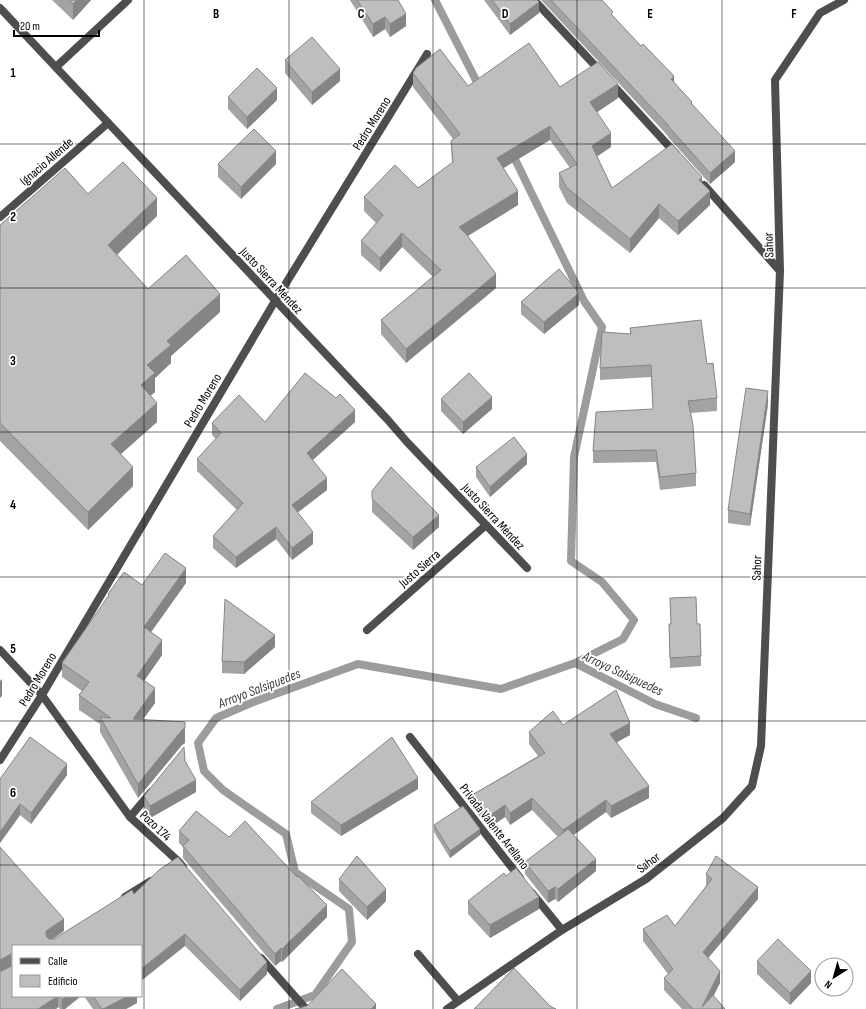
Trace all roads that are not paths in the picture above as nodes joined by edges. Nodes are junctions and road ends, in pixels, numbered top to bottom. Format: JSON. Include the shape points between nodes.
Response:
{"nodes":[{"id":1,"x":128,"y":0,"type":"edge"},
{"id":2,"x":534,"y":0,"type":"edge"},
{"id":3,"x":844,"y":0,"type":"edge"},
{"id":4,"x":0,"y":8,"type":"edge"},
{"id":5,"x":427,"y":54,"type":"dead end"},
{"id":6,"x":56,"y":67,"type":"junction"},
{"id":7,"x":108,"y":123,"type":"junction"},
{"id":8,"x":681,"y":160,"type":"edge"},
{"id":9,"x":696,"y":178,"type":"edge"},
{"id":10,"x":0,"y":217,"type":"edge"},
{"id":11,"x":780,"y":271,"type":"junction"},
{"id":12,"x":275,"y":301,"type":"junction"},
{"id":13,"x":486,"y":525,"type":"junction"},
{"id":14,"x":527,"y":568,"type":"dead end"},
{"id":15,"x":367,"y":630,"type":"dead end"},
{"id":16,"x":0,"y":650,"type":"edge"},
{"id":17,"x":42,"y":695,"type":"junction"},
{"id":18,"x":410,"y":737,"type":"dead end"},
{"id":19,"x":0,"y":760,"type":"edge"},
{"id":20,"x":154,"y":788,"type":"edge"},
{"id":21,"x":130,"y":817,"type":"junction"},
{"id":22,"x":189,"y":874,"type":"edge"},
{"id":23,"x":160,"y":875,"type":"edge"},
{"id":24,"x":121,"y":900,"type":"edge"},
{"id":25,"x":562,"y":930,"type":"junction"},
{"id":26,"x":257,"y":954,"type":"edge"},
{"id":27,"x":418,"y":954,"type":"dead end"},
{"id":28,"x":458,"y":1001,"type":"junction"},
{"id":29,"x":306,"y":1009,"type":"edge"},
{"id":30,"x":447,"y":1009,"type":"edge"}],
"edges":[{"from":1,"to":6,"type":"street"},
{"from":2,"to":8,"type":"street"},
{"from":3,"to":11,"type":"street","name":"Sahor","via":[[820,13],[775,80]]},
{"from":4,"to":6,"type":"street","name":"Justo Sierra Méndez"},
{"from":5,"to":12,"type":"street","name":"Pedro Moreno"},
{"from":6,"to":7,"type":"street","name":"Justo Sierra Méndez"},
{"from":7,"to":10,"type":"street","name":"Ignacio Allende"},
{"from":7,"to":12,"type":"street","name":"Justo Sierra Méndez"},
{"from":9,"to":11,"type":"street"},
{"from":11,"to":25,"type":"street","name":"Sahor","via":[[761,746],[752,786],[723,818],[646,879]]},
{"from":12,"to":13,"type":"street","name":"Justo Sierra Méndez"},
{"from":12,"to":17,"type":"street","name":"Pedro Moreno"},
{"from":13,"to":14,"type":"street","name":"Justo Sierra Méndez"},
{"from":13,"to":15,"type":"street","name":"Justo Sierra"},
{"from":16,"to":17,"type":"street","name":"Pozo 174"},
{"from":17,"to":19,"type":"street","name":"Pedro Moreno"},
{"from":17,"to":21,"type":"street","name":"Pozo 174"},
{"from":18,"to":25,"type":"street","name":"Privada Valente Arellano"},
{"from":20,"to":21,"type":"street"},
{"from":21,"to":22,"type":"street","name":"Pozo 174"},
{"from":23,"to":24,"type":"street"},
{"from":25,"to":28,"type":"street","name":"Sahor"},
{"from":26,"to":29,"type":"street"},
{"from":27,"to":28,"type":"street"},
{"from":28,"to":30,"type":"street","name":"Sahor"}]}
